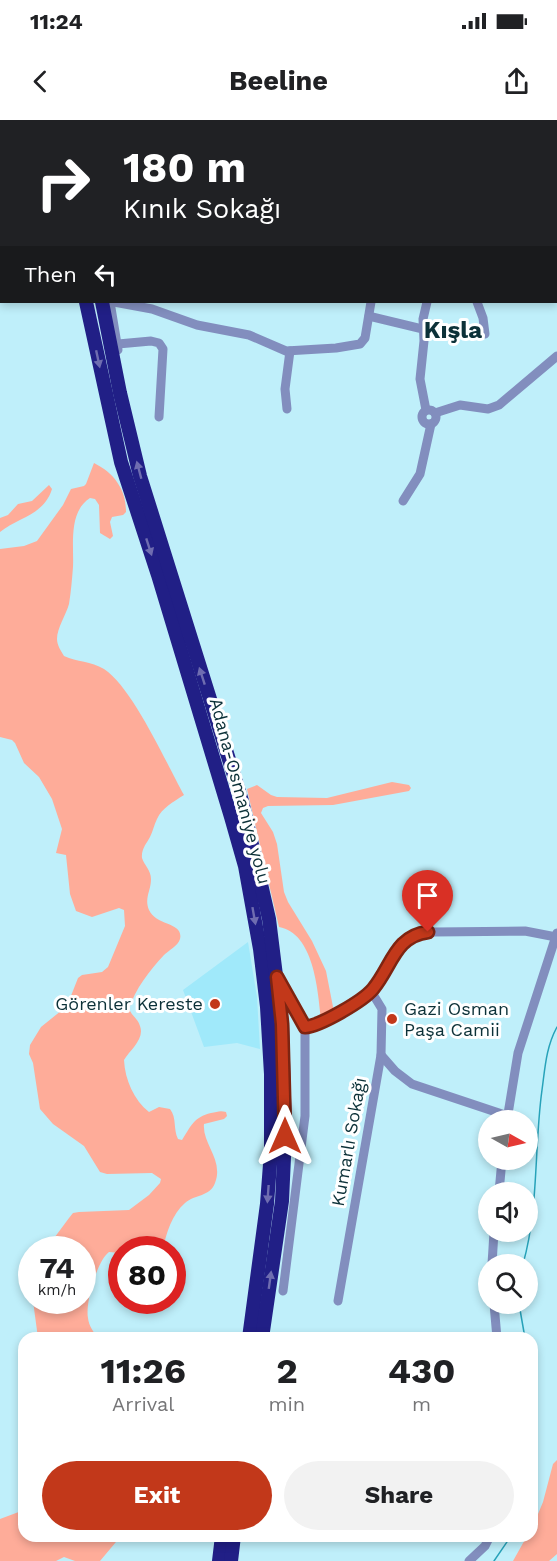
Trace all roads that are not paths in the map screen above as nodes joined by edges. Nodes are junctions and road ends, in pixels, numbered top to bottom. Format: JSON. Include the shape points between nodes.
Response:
{"nodes":[{"id":1,"x":86,"y":303,"type":"edge"},
{"id":2,"x":102,"y":303,"type":"edge"},
{"id":3,"x":112,"y":303,"type":"edge"},
{"id":4,"x":125,"y":303,"type":"edge"},
{"id":5,"x":371,"y":303,"type":"edge"},
{"id":6,"x":427,"y":303,"type":"edge"},
{"id":7,"x":477,"y":303,"type":"edge"},
{"id":8,"x":151,"y":305,"type":"edge"},
{"id":9,"x":369,"y":316,"type":"junction"},
{"id":10,"x":423,"y":329,"type":"junction"},
{"id":11,"x":485,"y":334,"type":"dead end"},
{"id":12,"x":118,"y":344,"type":"junction"},
{"id":13,"x":290,"y":351,"type":"junction"},
{"id":14,"x":557,"y":356,"type":"edge"},
{"id":15,"x":117,"y":382,"type":"junction"},
{"id":16,"x":287,"y":409,"type":"dead end"},
{"id":17,"x":430,"y":412,"type":"junction"},
{"id":18,"x":159,"y":417,"type":"dead end"},
{"id":19,"x":403,"y":501,"type":"dead end"},
{"id":20,"x":556,"y":935,"type":"edge"},
{"id":21,"x":277,"y":977,"type":"junction"},
{"id":22,"x":371,"y":991,"type":"junction"},
{"id":23,"x":305,"y":1027,"type":"junction"},
{"id":24,"x":381,"y":1055,"type":"junction"},
{"id":25,"x":485,"y":1110,"type":"edge"},
{"id":26,"x":509,"y":1110,"type":"edge"},
{"id":27,"x":302,"y":1147,"type":"junction"},
{"id":28,"x":284,"y":1172,"type":"junction"},
{"id":29,"x":282,"y":1291,"type":"dead end"},
{"id":30,"x":338,"y":1301,"type":"dead end"},
{"id":31,"x":496,"y":1314,"type":"edge"},
{"id":32,"x":250,"y":1332,"type":"edge"},
{"id":33,"x":263,"y":1332,"type":"edge"},
{"id":34,"x":497,"y":1332,"type":"edge"},
{"id":35,"x":221,"y":1542,"type":"edge"},
{"id":36,"x":233,"y":1542,"type":"edge"},
{"id":37,"x":487,"y":1542,"type":"edge"},
{"id":38,"x":219,"y":1561,"type":"edge"},
{"id":39,"x":231,"y":1561,"type":"edge"},
{"id":40,"x":469,"y":1561,"type":"edge"}],
"edges":[{"from":1,"to":32,"type":"highway","name":"Adana-Osmaniye yolu","one_way":true,"via":[[121,462],[245,866],[260,949],[271,1074],[271,1151]]},
{"from":2,"to":15,"type":"highway","name":"Adana-Osmaniye yolu"},
{"from":3,"to":12,"type":"street"},
{"from":4,"to":8,"type":"street"},
{"from":5,"to":9,"type":"street"},
{"from":6,"to":10,"type":"street"},
{"from":7,"to":11,"type":"street"},
{"from":8,"to":13,"type":"street","via":[[187,323],[249,335]]},
{"from":9,"to":10,"type":"street"},
{"from":9,"to":13,"type":"street","via":[[360,344]]},
{"from":10,"to":17,"type":"street","via":[[420,379]]},
{"from":12,"to":15,"type":"street"},
{"from":12,"to":18,"type":"street","via":[[151,341],[161,346],[164,358]]},
{"from":13,"to":16,"type":"street","via":[[285,389]]},
{"from":14,"to":17,"type":"street","via":[[499,405],[488,409],[460,405]]},
{"from":21,"to":15,"type":"highway","name":"Adana-Osmaniye yolu","one_way":true,"via":[[269,919],[242,801],[140,476]]},
{"from":17,"to":19,"type":"street","via":[[422,414],[422,421],[431,424],[418,479]]},
{"from":20,"to":22,"type":"street","via":[[515,931],[417,934],[401,944]]},
{"from":20,"to":26,"type":"street","via":[[518,1053]]},
{"from":21,"to":23,"type":"street"},
{"from":21,"to":28,"type":"highway","name":"Adana-Osmaniye yolu","via":[[285,1090]]},
{"from":22,"to":23,"type":"street","via":[[321,1024]]},
{"from":22,"to":24,"type":"street","name":"Kumarlı Sokağı","via":[[382,1009]]},
{"from":23,"to":27,"type":"street"},
{"from":24,"to":25,"type":"street","via":[[412,1084]]},
{"from":24,"to":30,"type":"street","name":"Kumarlı Sokağı"},
{"from":27,"to":28,"type":"street"},
{"from":27,"to":29,"type":"street"},
{"from":33,"to":28,"type":"highway","name":"Adana-Osmaniye yolu","one_way":true},
{"from":31,"to":34,"type":"street"},
{"from":35,"to":38,"type":"highway"},
{"from":36,"to":39,"type":"highway"},
{"from":37,"to":40,"type":"street"}]}
